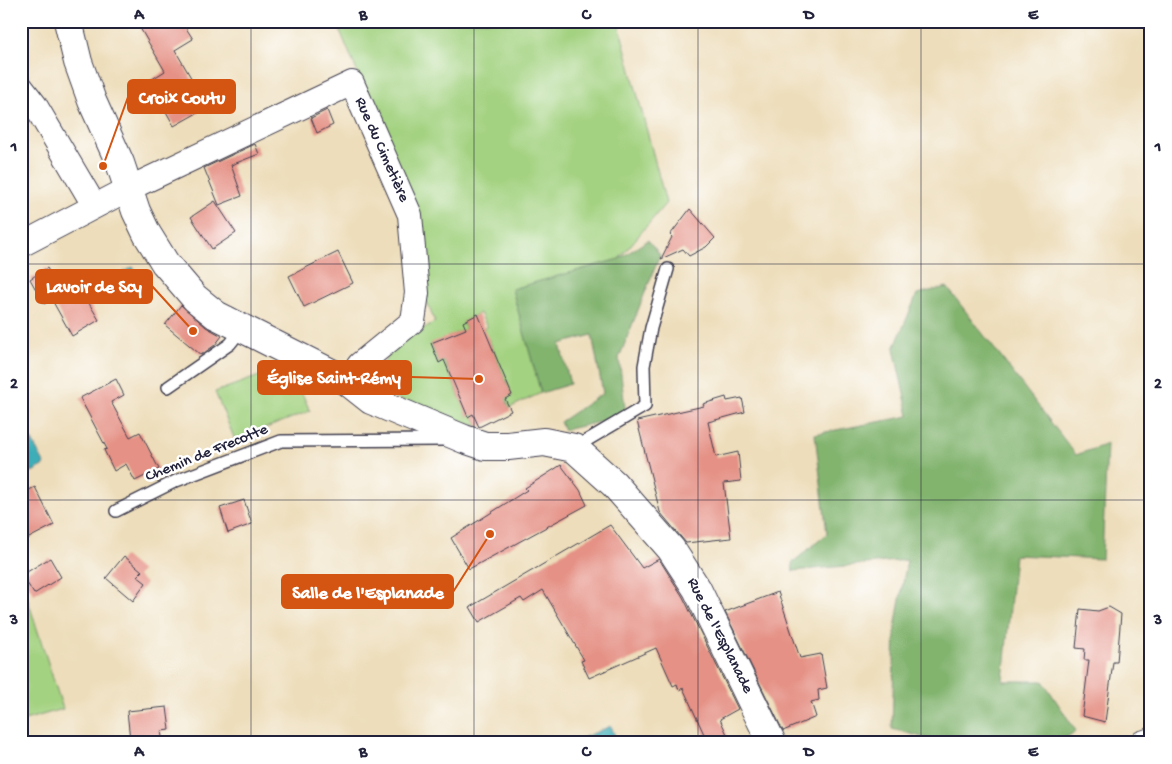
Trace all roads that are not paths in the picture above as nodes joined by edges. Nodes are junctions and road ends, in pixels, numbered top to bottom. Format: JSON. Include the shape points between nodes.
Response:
{"nodes":[{"id":1,"x":68,"y":21,"type":"edge"},
{"id":2,"x":21,"y":87,"type":"edge"},
{"id":3,"x":128,"y":188,"type":"junction"},
{"id":4,"x":94,"y":206,"type":"junction"},
{"id":5,"x":21,"y":245,"type":"edge"},
{"id":6,"x":668,"y":269,"type":"dead end"},
{"id":7,"x":242,"y":329,"type":"junction"},
{"id":8,"x":346,"y":381,"type":"junction"},
{"id":9,"x":168,"y":387,"type":"dead end"},
{"id":10,"x":464,"y":439,"type":"junction"},
{"id":11,"x":574,"y":448,"type":"junction"},
{"id":12,"x":116,"y":511,"type":"dead end"},
{"id":13,"x":1151,"y":740,"type":"edge"},
{"id":14,"x":1142,"y":742,"type":"edge"},
{"id":15,"x":772,"y":743,"type":"edge"}],
"edges":[{"from":1,"to":3,"type":"street","via":[[92,101]]},
{"from":2,"to":4,"type":"street","via":[[35,105]]},
{"from":3,"to":4,"type":"street","name":"Rue du Cimetière"},
{"from":3,"to":7,"type":"street","via":[[147,234],[179,281],[216,315]]},
{"from":3,"to":8,"type":"street","name":"Rue du Cimetière","via":[[352,83],[410,215],[417,294],[413,321],[360,364]]},
{"from":4,"to":5,"type":"street","name":"Rue du Cimetière"},
{"from":6,"to":11,"type":"lane","via":[[644,366],[645,406]]},
{"from":7,"to":8,"type":"street"},
{"from":7,"to":9,"type":"lane","via":[[230,344]]},
{"from":8,"to":10,"type":"street","via":[[371,400]]},
{"from":10,"to":11,"type":"street","via":[[485,446],[544,442]]},
{"from":10,"to":12,"type":"lane","name":"Chemin de Frecotte","via":[[281,441],[176,481]]},
{"from":11,"to":15,"type":"street","name":"Rue de l'Esplanade","via":[[614,484],[671,549],[697,588]]},
{"from":13,"to":14,"type":"street"}]}
